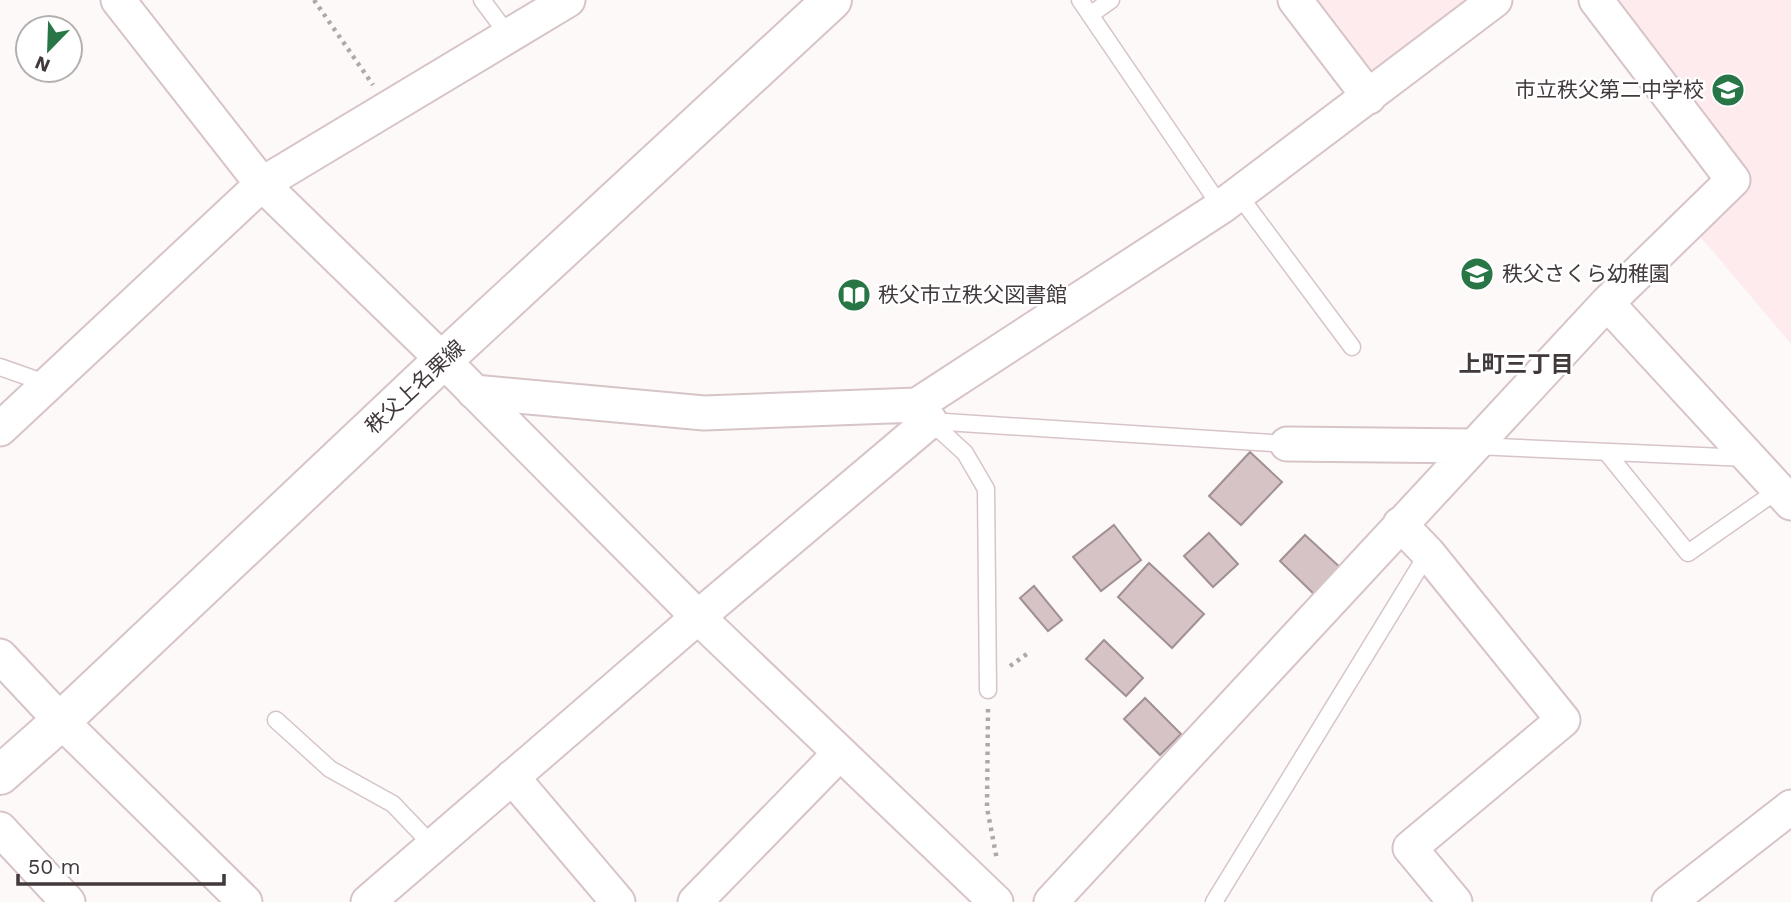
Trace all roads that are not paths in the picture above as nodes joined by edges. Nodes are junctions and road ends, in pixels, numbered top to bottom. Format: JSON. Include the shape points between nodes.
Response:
{"nodes":[{"id":1,"x":118,"y":0,"type":"edge"},
{"id":2,"x":482,"y":0,"type":"edge"},
{"id":3,"x":568,"y":0,"type":"edge"},
{"id":4,"x":832,"y":0,"type":"edge"},
{"id":5,"x":1080,"y":0,"type":"edge"},
{"id":6,"x":1111,"y":0,"type":"edge"},
{"id":7,"x":1295,"y":0,"type":"edge"},
{"id":8,"x":1495,"y":0,"type":"edge"},
{"id":9,"x":1596,"y":0,"type":"edge"},
{"id":10,"x":1090,"y":15,"type":"junction"},
{"id":11,"x":509,"y":36,"type":"junction"},
{"id":12,"x":1369,"y":97,"type":"junction"},
{"id":13,"x":262,"y":184,"type":"junction"},
{"id":14,"x":1229,"y":200,"type":"junction"},
{"id":15,"x":1607,"y":303,"type":"junction"},
{"id":16,"x":1352,"y":347,"type":"dead end"},
{"id":17,"x":443,"y":360,"type":"junction"},
{"id":18,"x":0,"y":368,"type":"edge"},
{"id":19,"x":48,"y":384,"type":"junction"},
{"id":20,"x":474,"y":392,"type":"junction"},
{"id":21,"x":923,"y":413,"type":"junction"},
{"id":22,"x":0,"y":429,"type":"edge"},
{"id":23,"x":1287,"y":444,"type":"joint"},
{"id":24,"x":1473,"y":446,"type":"junction"},
{"id":25,"x":1607,"y":453,"type":"junction"},
{"id":26,"x":1748,"y":458,"type":"junction"},
{"id":27,"x":1785,"y":497,"type":"edge"},
{"id":28,"x":1400,"y":524,"type":"junction"},
{"id":29,"x":1428,"y":553,"type":"junction"},
{"id":30,"x":698,"y":617,"type":"junction"},
{"id":31,"x":0,"y":656,"type":"edge"},
{"id":32,"x":988,"y":690,"type":"road end"},
{"id":33,"x":276,"y":720,"type":"dead end"},
{"id":34,"x":61,"y":721,"type":"junction"},
{"id":35,"x":840,"y":753,"type":"junction"},
{"id":36,"x":0,"y":775,"type":"edge"},
{"id":37,"x":512,"y":777,"type":"junction"},
{"id":38,"x":1791,"y":807,"type":"edge"},
{"id":39,"x":0,"y":829,"type":"edge"},
{"id":40,"x":433,"y":846,"type":"junction"},
{"id":41,"x":68,"y":902,"type":"edge"},
{"id":42,"x":245,"y":902,"type":"edge"},
{"id":43,"x":368,"y":902,"type":"edge"},
{"id":44,"x":618,"y":902,"type":"edge"},
{"id":45,"x":695,"y":902,"type":"edge"},
{"id":46,"x":996,"y":902,"type":"edge"},
{"id":47,"x":1051,"y":902,"type":"edge"},
{"id":48,"x":1214,"y":902,"type":"edge"},
{"id":49,"x":1455,"y":902,"type":"edge"},
{"id":50,"x":1669,"y":902,"type":"edge"}],
"edges":[{"from":1,"to":13,"type":"street"},
{"from":2,"to":11,"type":"lane"},
{"from":3,"to":11,"type":"street"},
{"from":4,"to":17,"type":"main road","name":"秩父上名栗線"},
{"from":5,"to":10,"type":"lane"},
{"from":6,"to":10,"type":"lane"},
{"from":7,"to":12,"type":"street"},
{"from":8,"to":12,"type":"street"},
{"from":9,"to":15,"type":"street","via":[[1733,180]]},
{"from":10,"to":14,"type":"lane"},
{"from":11,"to":13,"type":"street"},
{"from":12,"to":14,"type":"street"},
{"from":13,"to":17,"type":"street"},
{"from":13,"to":19,"type":"street"},
{"from":14,"to":16,"type":"lane"},
{"from":14,"to":21,"type":"street"},
{"from":15,"to":24,"type":"street"},
{"from":15,"to":26,"type":"street"},
{"from":17,"to":20,"type":"street"},
{"from":17,"to":34,"type":"main road","name":"秩父上名栗線"},
{"from":18,"to":19,"type":"lane"},
{"from":19,"to":22,"type":"street"},
{"from":20,"to":21,"type":"street","via":[[704,413]]},
{"from":20,"to":30,"type":"street"},
{"from":21,"to":23,"type":"lane"},
{"from":21,"to":30,"type":"street"},
{"from":21,"to":32,"type":"lane","via":[[964,453],[986,488]]},
{"from":23,"to":24,"type":"street"},
{"from":24,"to":25,"type":"lane"},
{"from":24,"to":28,"type":"street"},
{"from":25,"to":26,"type":"lane"},
{"from":25,"to":27,"type":"lane","via":[[1688,553]]},
{"from":26,"to":27,"type":"street"},
{"from":28,"to":29,"type":"street"},
{"from":28,"to":47,"type":"street"},
{"from":29,"to":48,"type":"lane"},
{"from":29,"to":49,"type":"street","via":[[1563,720],[1410,848]]},
{"from":30,"to":35,"type":"street"},
{"from":30,"to":37,"type":"street"},
{"from":31,"to":34,"type":"street"},
{"from":33,"to":40,"type":"lane","via":[[330,769],[393,804]]},
{"from":34,"to":36,"type":"main road","name":"秩父上名栗線"},
{"from":34,"to":42,"type":"street"},
{"from":35,"to":45,"type":"street"},
{"from":35,"to":46,"type":"street"},
{"from":37,"to":40,"type":"street"},
{"from":37,"to":44,"type":"street"},
{"from":38,"to":50,"type":"street"},
{"from":39,"to":41,"type":"street"},
{"from":40,"to":43,"type":"street"}]}
